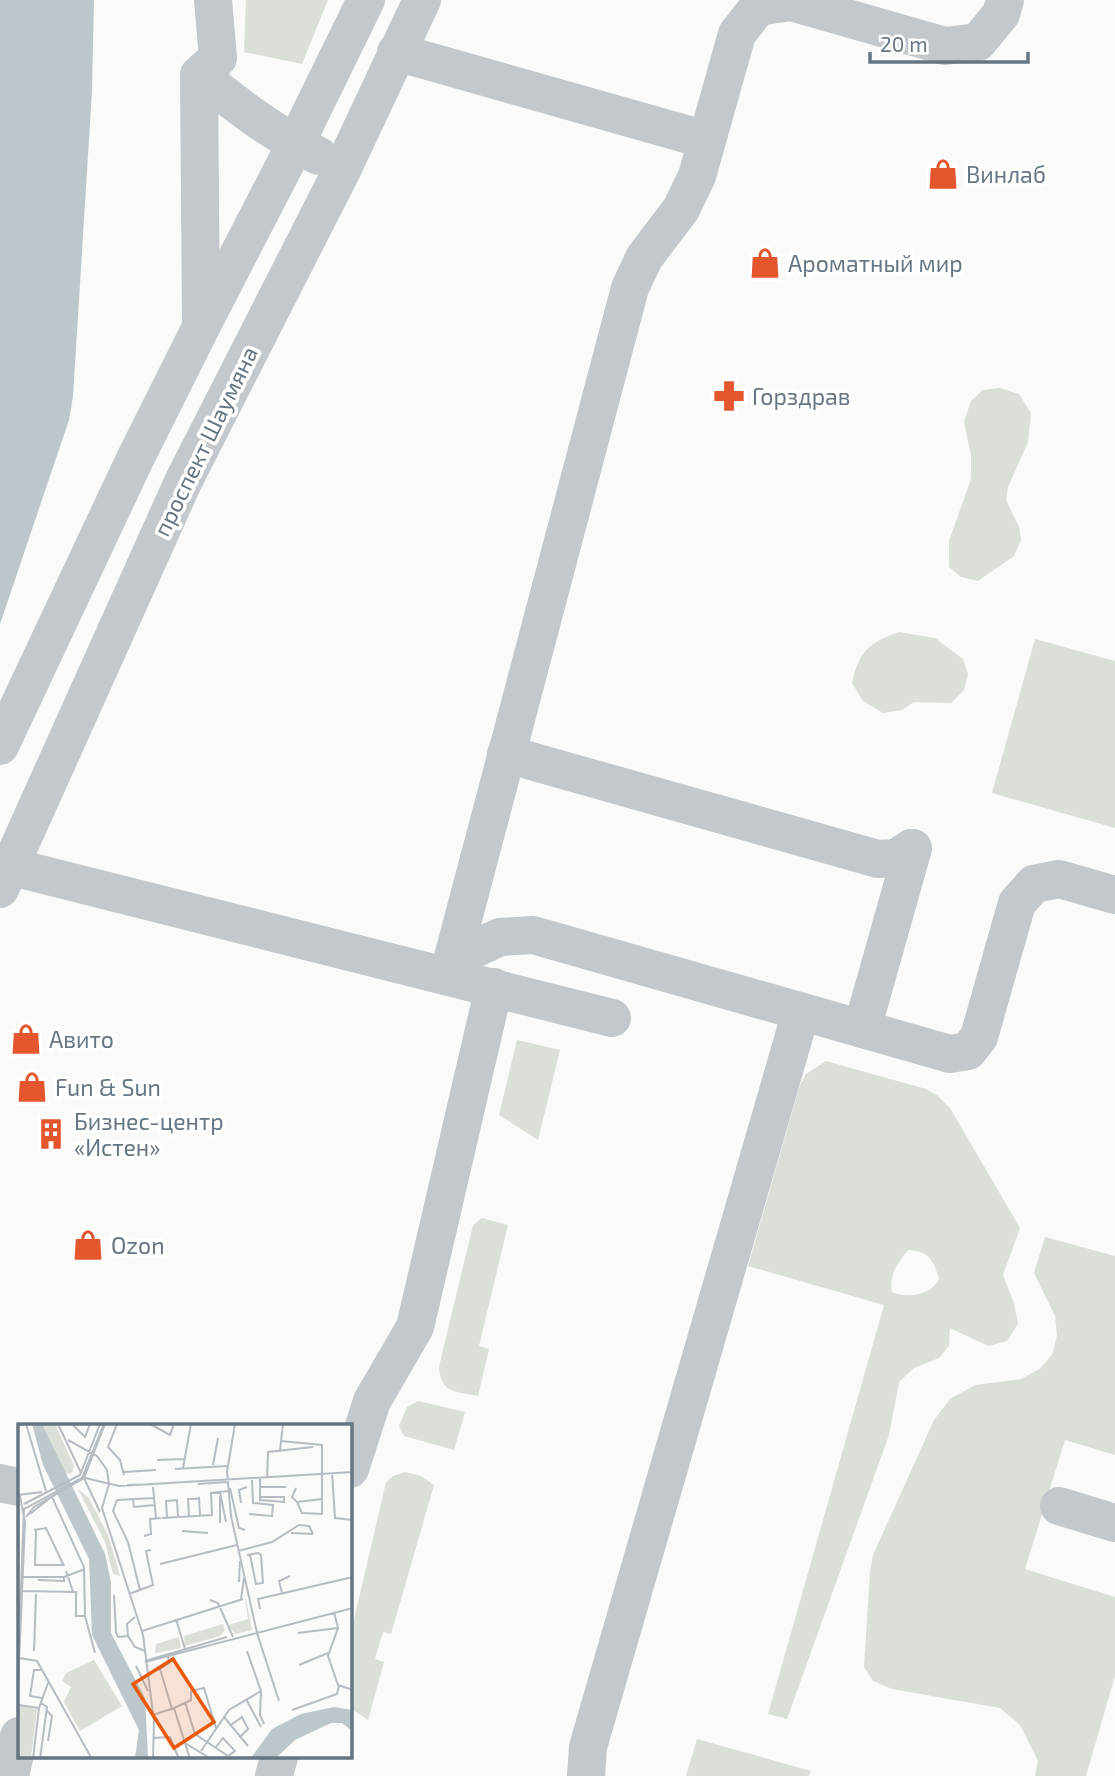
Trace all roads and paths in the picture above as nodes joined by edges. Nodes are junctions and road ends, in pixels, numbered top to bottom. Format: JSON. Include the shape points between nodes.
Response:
{"nodes":[{"id":1,"x":213,"y":0,"type":"edge"},
{"id":2,"x":366,"y":0,"type":"edge"},
{"id":3,"x":422,"y":0,"type":"edge"},
{"id":4,"x":1005,"y":0,"type":"edge"},
{"id":5,"x":396,"y":52,"type":"junction"},
{"id":6,"x":199,"y":75,"type":"junction"},
{"id":7,"x":707,"y":140,"type":"junction"},
{"id":8,"x":295,"y":145,"type":"junction"},
{"id":9,"x":343,"y":168,"type":"junction"},
{"id":10,"x":201,"y":327,"type":"junction"},
{"id":11,"x":0,"y":746,"type":"edge"},
{"id":12,"x":506,"y":754,"type":"junction"},
{"id":13,"x":4,"y":873,"type":"edge"},
{"id":14,"x":1115,"y":895,"type":"edge"},
{"id":15,"x":448,"y":976,"type":"junction"},
{"id":16,"x":494,"y":987,"type":"junction"},
{"id":17,"x":802,"y":1012,"type":"junction"},
{"id":18,"x":612,"y":1017,"type":"dead end"},
{"id":19,"x":862,"y":1029,"type":"junction"},
{"id":20,"x":352,"y":1463,"type":"edge"},
{"id":21,"x":0,"y":1483,"type":"edge"},
{"id":22,"x":18,"y":1487,"type":"edge"},
{"id":23,"x":1059,"y":1506,"type":"dead end"},
{"id":24,"x":1115,"y":1523,"type":"edge"},
{"id":25,"x":18,"y":1740,"type":"edge"},
{"id":26,"x":279,"y":1758,"type":"edge"},
{"id":27,"x":10,"y":1776,"type":"edge"},
{"id":28,"x":274,"y":1776,"type":"edge"},
{"id":29,"x":586,"y":1776,"type":"edge"}],
"edges":[{"from":1,"to":6,"type":"street","via":[[218,58]]},
{"from":2,"to":8,"type":"street"},
{"from":3,"to":5,"type":"street","name":"проспект Шаумяна"},
{"from":4,"to":7,"type":"street","via":[[1001,14],[978,42],[945,46],[791,2],[758,7],[737,34]]},
{"from":5,"to":7,"type":"street"},
{"from":5,"to":9,"type":"street","name":"проспект Шаумяна"},
{"from":6,"to":8,"type":"street"},
{"from":6,"to":10,"type":"street"},
{"from":7,"to":12,"type":"street","via":[[697,177],[681,209],[644,258],[629,288]]},
{"from":8,"to":9,"type":"street"},
{"from":8,"to":10,"type":"street"},
{"from":9,"to":13,"type":"street","name":"проспект Шаумяна","via":[[183,482]]},
{"from":10,"to":11,"type":"street"},
{"from":12,"to":15,"type":"street"},
{"from":12,"to":19,"type":"street","via":[[878,859],[897,858],[912,848]]},
{"from":13,"to":15,"type":"street"},
{"from":14,"to":19,"type":"street","via":[[1059,879],[1034,884],[1017,903],[979,1037],[968,1051],[950,1054]]},
{"from":15,"to":16,"type":"street"},
{"from":15,"to":17,"type":"street","via":[[470,951],[500,937],[533,935]]},
{"from":16,"to":18,"type":"street"},
{"from":16,"to":20,"type":"street","via":[[415,1327],[372,1401]]},
{"from":17,"to":19,"type":"street"},
{"from":17,"to":29,"type":"street","via":[[588,1747]]},
{"from":21,"to":22,"type":"street"},
{"from":23,"to":24,"type":"street"},
{"from":25,"to":27,"type":"street"},
{"from":26,"to":28,"type":"street"}]}
